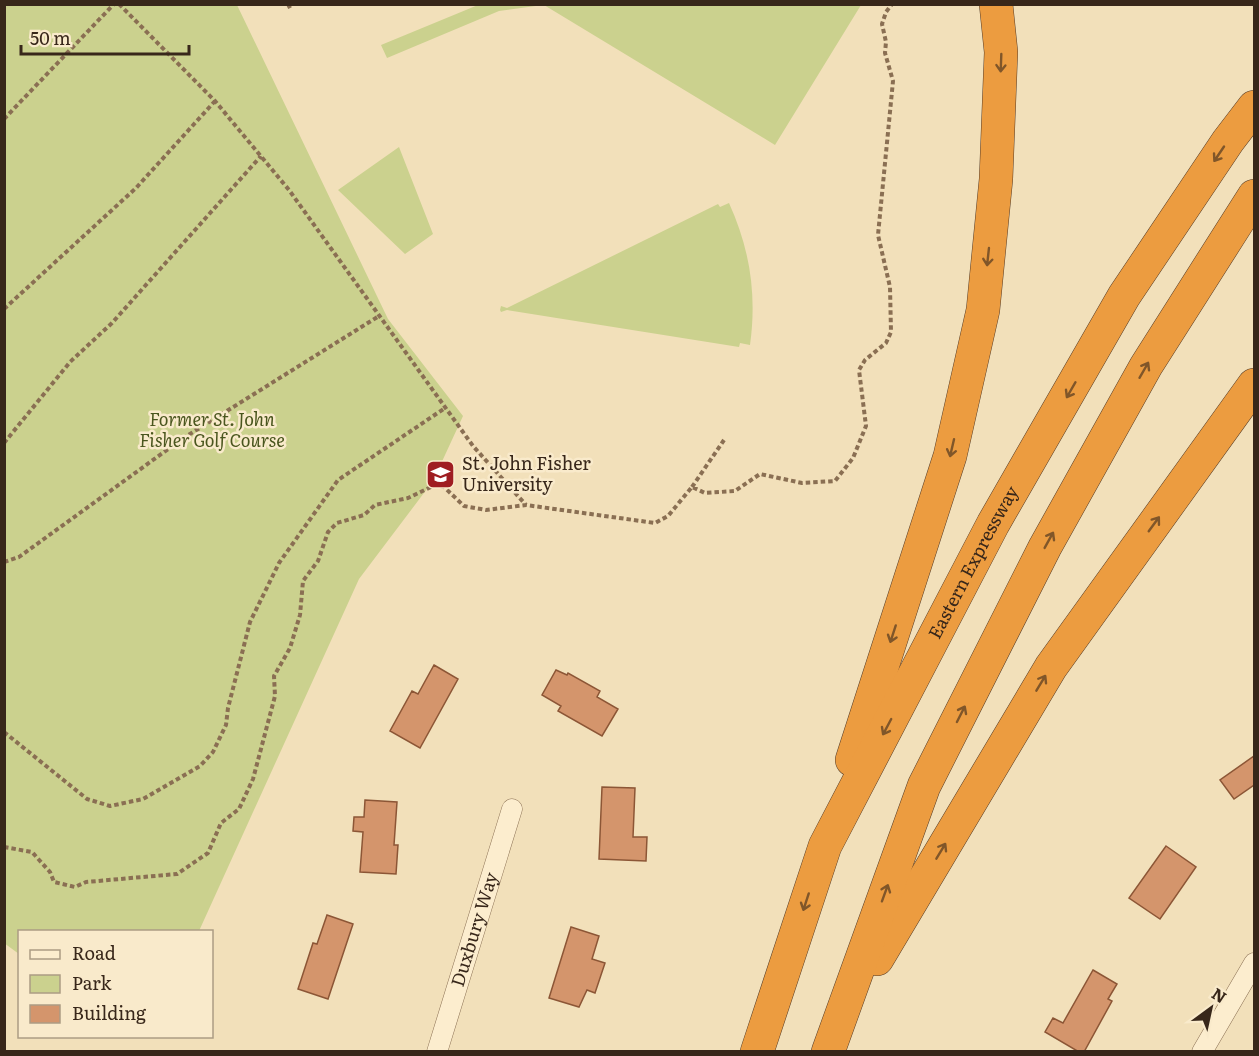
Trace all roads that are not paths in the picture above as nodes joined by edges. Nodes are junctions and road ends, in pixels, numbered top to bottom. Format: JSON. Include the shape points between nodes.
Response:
{"nodes":[{"id":1,"x":996,"y":4,"type":"edge"},
{"id":2,"x":1254,"y":107,"type":"edge"},
{"id":3,"x":1254,"y":196,"type":"edge"},
{"id":4,"x":1254,"y":385,"type":"edge"},
{"id":5,"x":512,"y":809,"type":"dead end"},
{"id":6,"x":825,"y":846,"type":"junction"},
{"id":7,"x":1254,"y":963,"type":"edge"},
{"id":8,"x":832,"y":1039,"type":"edge"},
{"id":9,"x":437,"y":1052,"type":"edge"},
{"id":10,"x":758,"y":1052,"type":"edge"},
{"id":11,"x":1202,"y":1052,"type":"edge"}],
"edges":[{"from":1,"to":6,"type":"highway","one_way":true,"via":[[1001,52],[996,179],[983,310],[950,456]]},
{"from":2,"to":6,"type":"highway","name":"Eastern Expressway","one_way":true,"via":[[1125,296],[993,525]]},
{"from":8,"to":3,"type":"highway","one_way":true,"via":[[924,786],[1045,547],[1135,386]]},
{"from":8,"to":4,"type":"highway","one_way":true,"via":[[1051,667]]},
{"from":5,"to":9,"type":"street","name":"Duxbury Way"},
{"from":6,"to":10,"type":"highway","name":"Eastern Expressway","one_way":true},
{"from":7,"to":11,"type":"street"}]}
